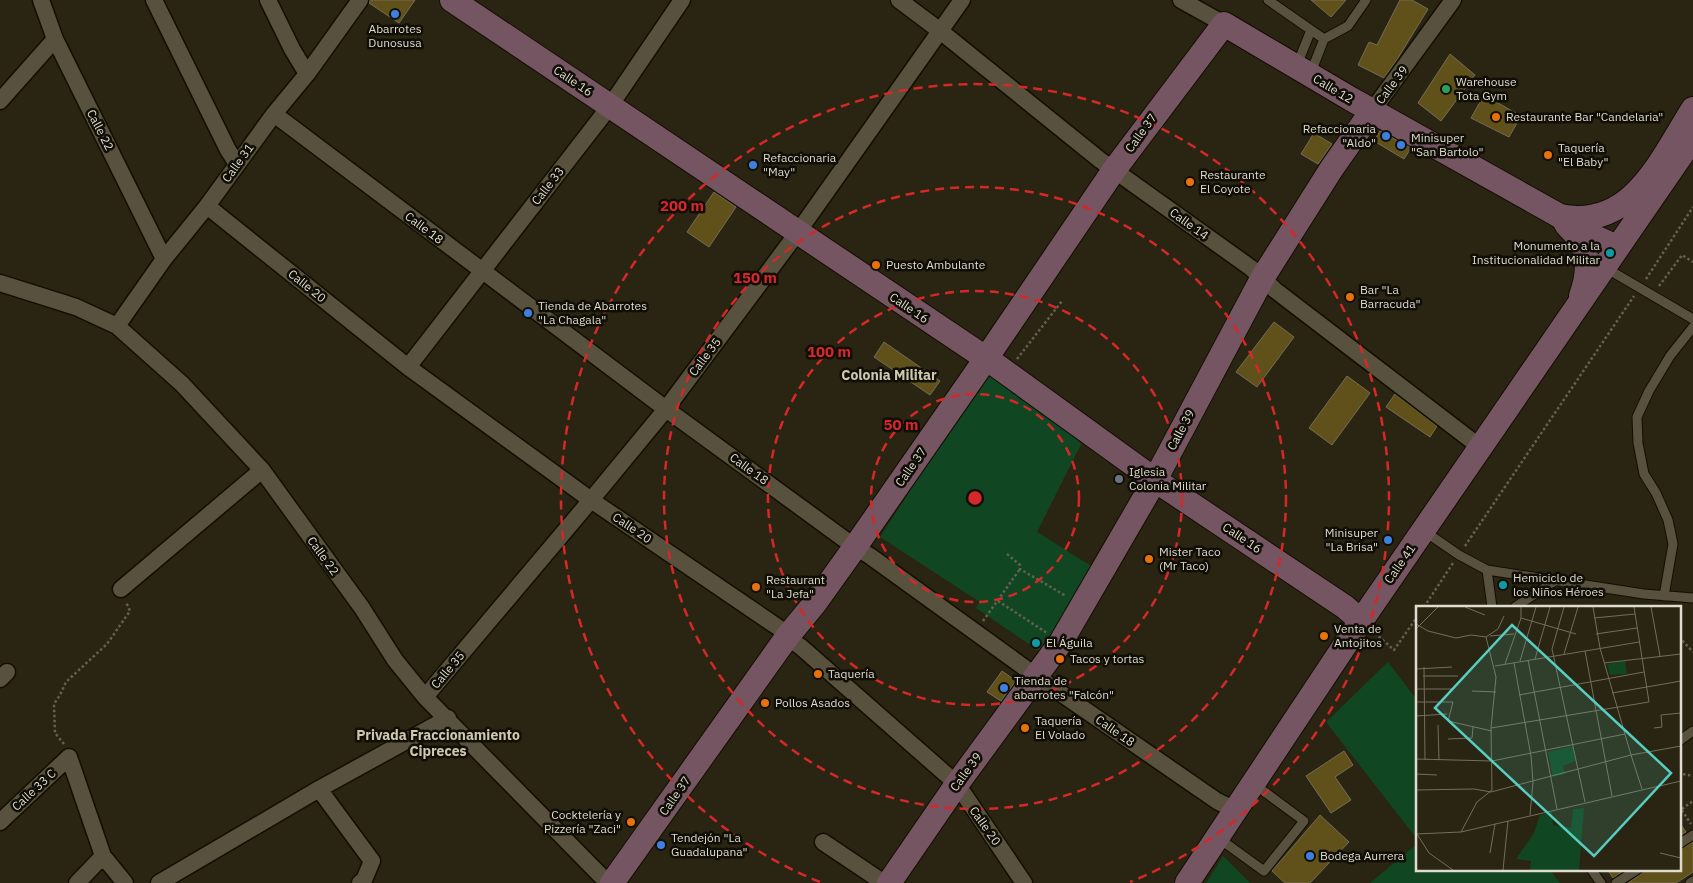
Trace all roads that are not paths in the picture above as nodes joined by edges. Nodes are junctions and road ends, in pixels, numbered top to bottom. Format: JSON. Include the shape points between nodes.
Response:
{"nodes":[{"id":1,"x":42,"y":0,"type":"edge"},
{"id":2,"x":154,"y":0,"type":"edge"},
{"id":3,"x":268,"y":0,"type":"edge"},
{"id":4,"x":360,"y":0,"type":"edge"},
{"id":5,"x":452,"y":0,"type":"edge"},
{"id":6,"x":682,"y":0,"type":"edge"},
{"id":7,"x":900,"y":0,"type":"edge"},
{"id":8,"x":962,"y":0,"type":"edge"},
{"id":9,"x":1181,"y":0,"type":"edge"},
{"id":10,"x":1268,"y":0,"type":"edge"},
{"id":11,"x":1366,"y":0,"type":"edge"},
{"id":12,"x":1454,"y":0,"type":"edge"},
{"id":13,"x":1224,"y":24,"type":"junction"},
{"id":14,"x":939,"y":30,"type":"junction"},
{"id":15,"x":1311,"y":30,"type":"junction"},
{"id":16,"x":55,"y":39,"type":"junction"},
{"id":17,"x":1324,"y":39,"type":"junction"},
{"id":18,"x":1303,"y":71,"type":"junction"},
{"id":19,"x":307,"y":74,"type":"junction"},
{"id":20,"x":0,"y":101,"type":"edge"},
{"id":21,"x":610,"y":106,"type":"junction"},
{"id":22,"x":1693,"y":109,"type":"edge"},
{"id":23,"x":1372,"y":111,"type":"junction"},
{"id":24,"x":274,"y":114,"type":"junction"},
{"id":25,"x":1693,"y":138,"type":"edge"},
{"id":26,"x":237,"y":164,"type":"junction"},
{"id":27,"x":1114,"y":170,"type":"junction"},
{"id":28,"x":207,"y":206,"type":"junction"},
{"id":29,"x":1558,"y":215,"type":"junction"},
{"id":30,"x":798,"y":232,"type":"junction"},
{"id":31,"x":1617,"y":247,"type":"junction"},
{"id":32,"x":164,"y":258,"type":"junction"},
{"id":33,"x":1604,"y":267,"type":"junction"},
{"id":34,"x":482,"y":272,"type":"junction"},
{"id":35,"x":1262,"y":278,"type":"junction"},
{"id":36,"x":0,"y":283,"type":"edge"},
{"id":37,"x":1575,"y":308,"type":"junction"},
{"id":38,"x":1693,"y":319,"type":"edge"},
{"id":39,"x":117,"y":326,"type":"junction"},
{"id":40,"x":1693,"y":327,"type":"edge"},
{"id":41,"x":985,"y":360,"type":"junction"},
{"id":42,"x":408,"y":367,"type":"junction"},
{"id":43,"x":666,"y":409,"type":"junction"},
{"id":44,"x":1480,"y":447,"type":"junction"},
{"id":45,"x":262,"y":470,"type":"junction"},
{"id":46,"x":1155,"y":480,"type":"junction"},
{"id":47,"x":591,"y":500,"type":"junction"},
{"id":48,"x":1424,"y":531,"type":"junction"},
{"id":49,"x":855,"y":547,"type":"junction"},
{"id":50,"x":1487,"y":570,"type":"junction"},
{"id":51,"x":1555,"y":581,"type":"junction"},
{"id":52,"x":121,"y":589,"type":"road end"},
{"id":53,"x":1664,"y":596,"type":"junction"},
{"id":54,"x":1693,"y":598,"type":"edge"},
{"id":55,"x":1492,"y":606,"type":"edge"},
{"id":56,"x":1517,"y":606,"type":"edge"},
{"id":57,"x":1361,"y":621,"type":"junction"},
{"id":58,"x":787,"y":637,"type":"junction"},
{"id":59,"x":1036,"y":676,"type":"junction"},
{"id":60,"x":425,"y":696,"type":"junction"},
{"id":61,"x":448,"y":718,"type":"junction"},
{"id":62,"x":1693,"y":731,"type":"edge"},
{"id":63,"x":1680,"y":740,"type":"edge"},
{"id":64,"x":1252,"y":783,"type":"junction"},
{"id":65,"x":957,"y":784,"type":"junction"},
{"id":66,"x":319,"y":790,"type":"junction"},
{"id":67,"x":1235,"y":810,"type":"junction"},
{"id":68,"x":0,"y":822,"type":"edge"},
{"id":69,"x":1693,"y":835,"type":"edge"},
{"id":70,"x":1217,"y":837,"type":"junction"},
{"id":71,"x":823,"y":842,"type":"dead end"},
{"id":72,"x":1680,"y":843,"type":"edge"},
{"id":73,"x":103,"y":856,"type":"junction"},
{"id":74,"x":1592,"y":870,"type":"edge"},
{"id":75,"x":1636,"y":870,"type":"edge"},
{"id":76,"x":78,"y":883,"type":"edge"},
{"id":77,"x":125,"y":883,"type":"edge"},
{"id":78,"x":159,"y":883,"type":"edge"},
{"id":79,"x":360,"y":883,"type":"edge"},
{"id":80,"x":608,"y":883,"type":"edge"},
{"id":81,"x":612,"y":883,"type":"edge"},
{"id":82,"x":884,"y":883,"type":"edge"},
{"id":83,"x":889,"y":883,"type":"edge"},
{"id":84,"x":1024,"y":883,"type":"edge"},
{"id":85,"x":1187,"y":883,"type":"edge"},
{"id":86,"x":1602,"y":883,"type":"edge"},
{"id":87,"x":1616,"y":883,"type":"edge"}],
"edges":[{"from":1,"to":16,"type":"street","name":"Calle 22"},
{"from":2,"to":26,"type":"street"},
{"from":3,"to":19,"type":"street"},
{"from":4,"to":19,"type":"street","name":"Calle 31"},
{"from":5,"to":21,"type":"main road","name":"Calle 16"},
{"from":6,"to":21,"type":"street","name":"Calle 33"},
{"from":7,"to":14,"type":"street","name":"Calle 14"},
{"from":8,"to":14,"type":"street","name":"Calle 35"},
{"from":9,"to":13,"type":"street","name":"Calle 12"},
{"from":10,"to":15,"type":"lane"},
{"from":11,"to":17,"type":"lane","via":[[1348,26]]},
{"from":12,"to":23,"type":"street","name":"Calle 39"},
{"from":13,"to":18,"type":"main road","name":"Calle 12"},
{"from":13,"to":27,"type":"main road","name":"Calle 37"},
{"from":14,"to":27,"type":"street","name":"Calle 14"},
{"from":14,"to":30,"type":"street","name":"Calle 35"},
{"from":15,"to":17,"type":"lane"},
{"from":15,"to":18,"type":"lane"},
{"from":16,"to":20,"type":"street"},
{"from":16,"to":32,"type":"street","name":"Calle 22"},
{"from":17,"to":18,"type":"lane"},
{"from":18,"to":23,"type":"main road","name":"Calle 12"},
{"from":19,"to":24,"type":"street","name":"Calle 31"},
{"from":21,"to":30,"type":"main road","name":"Calle 16"},
{"from":21,"to":34,"type":"street","name":"Calle 33"},
{"from":22,"to":29,"type":"main road","via":[[1650,177],[1628,201],[1603,215],[1576,219]]},
{"from":23,"to":29,"type":"main road","name":"Calle 12"},
{"from":23,"to":35,"type":"main road","name":"Calle 39"},
{"from":24,"to":26,"type":"street","name":"Calle 31"},
{"from":24,"to":34,"type":"street","name":"Calle 18"},
{"from":25,"to":31,"type":"main road","name":"Calle 41"},
{"from":26,"to":28,"type":"street","name":"Calle 31"},
{"from":27,"to":35,"type":"street","name":"Calle 14"},
{"from":27,"to":41,"type":"main road","name":"Calle 37"},
{"from":28,"to":32,"type":"street","name":"Calle 31"},
{"from":28,"to":42,"type":"street","name":"Calle 20"},
{"from":29,"to":31,"type":"main road","name":"Calle 12"},
{"from":29,"to":37,"type":"main road","via":[[1576,234],[1585,253],[1586,276]]},
{"from":30,"to":41,"type":"main road","name":"Calle 16"},
{"from":30,"to":43,"type":"street","name":"Calle 35"},
{"from":31,"to":33,"type":"main road","name":"Calle 41"},
{"from":32,"to":39,"type":"street","name":"Calle 31"},
{"from":33,"to":37,"type":"main road","name":"Calle 41"},
{"from":33,"to":38,"type":"lane"},
{"from":34,"to":42,"type":"street","name":"Calle 33"},
{"from":34,"to":43,"type":"street","name":"Calle 18"},
{"from":35,"to":44,"type":"street","name":"Calle 14"},
{"from":35,"to":46,"type":"main road","name":"Calle 39"},
{"from":36,"to":39,"type":"street","name":"Calle 22","via":[[76,307]]},
{"from":37,"to":44,"type":"main road","name":"Calle 41"},
{"from":39,"to":45,"type":"street","name":"Calle 22","via":[[182,384]]},
{"from":40,"to":53,"type":"lane","via":[[1670,356],[1637,417],[1644,474],[1668,520],[1672,544]]},
{"from":41,"to":46,"type":"main road","name":"Calle 16"},
{"from":41,"to":49,"type":"main road","name":"Calle 37"},
{"from":42,"to":47,"type":"street","name":"Calle 20"},
{"from":43,"to":47,"type":"street","name":"Calle 35"},
{"from":43,"to":49,"type":"street","name":"Calle 18"},
{"from":44,"to":48,"type":"main road","name":"Calle 41"},
{"from":45,"to":52,"type":"street"},
{"from":45,"to":60,"type":"street","name":"Calle 22","via":[[362,608],[395,660]]},
{"from":46,"to":57,"type":"main road","name":"Calle 16","via":[[1345,607]]},
{"from":46,"to":59,"type":"main road","name":"Calle 39","via":[[1083,606]]},
{"from":47,"to":58,"type":"street","name":"Calle 20"},
{"from":47,"to":60,"type":"street","name":"Calle 35"},
{"from":48,"to":50,"type":"lane"},
{"from":48,"to":57,"type":"main road","name":"Calle 41"},
{"from":49,"to":58,"type":"main road","name":"Calle 37"},
{"from":49,"to":59,"type":"street","name":"Calle 18"},
{"from":50,"to":51,"type":"lane"},
{"from":50,"to":55,"type":"lane"},
{"from":51,"to":53,"type":"lane"},
{"from":51,"to":56,"type":"lane"},
{"from":53,"to":54,"type":"lane"},
{"from":57,"to":64,"type":"main road","name":"Calle 41"},
{"from":58,"to":65,"type":"street","name":"Calle 20"},
{"from":58,"to":81,"type":"main road","name":"Calle 37"},
{"from":59,"to":65,"type":"main road","name":"Calle 39"},
{"from":59,"to":67,"type":"street","name":"Calle 18","via":[[1217,801]]},
{"from":60,"to":61,"type":"street","name":"Calle 22"},
{"from":61,"to":66,"type":"street"},
{"from":61,"to":80,"type":"street","name":"Calle 22"},
{"from":62,"to":63,"type":"lane"},
{"from":64,"to":67,"type":"main road","name":"Calle 41"},
{"from":64,"to":70,"type":"lane","via":[[1304,821],[1264,871]]},
{"from":65,"to":83,"type":"main road","name":"Calle 39"},
{"from":65,"to":84,"type":"street","name":"Calle 20"},
{"from":66,"to":78,"type":"street"},
{"from":66,"to":79,"type":"street","via":[[372,860]]},
{"from":67,"to":70,"type":"main road","name":"Calle 41"},
{"from":68,"to":73,"type":"street","name":"Calle 33 C","via":[[69,757]]},
{"from":69,"to":72,"type":"lane"},
{"from":70,"to":85,"type":"main road","name":"Calle 41"},
{"from":71,"to":82,"type":"street"},
{"from":73,"to":76,"type":"street"},
{"from":73,"to":77,"type":"street"},
{"from":74,"to":86,"type":"lane"},
{"from":75,"to":87,"type":"lane"}]}
